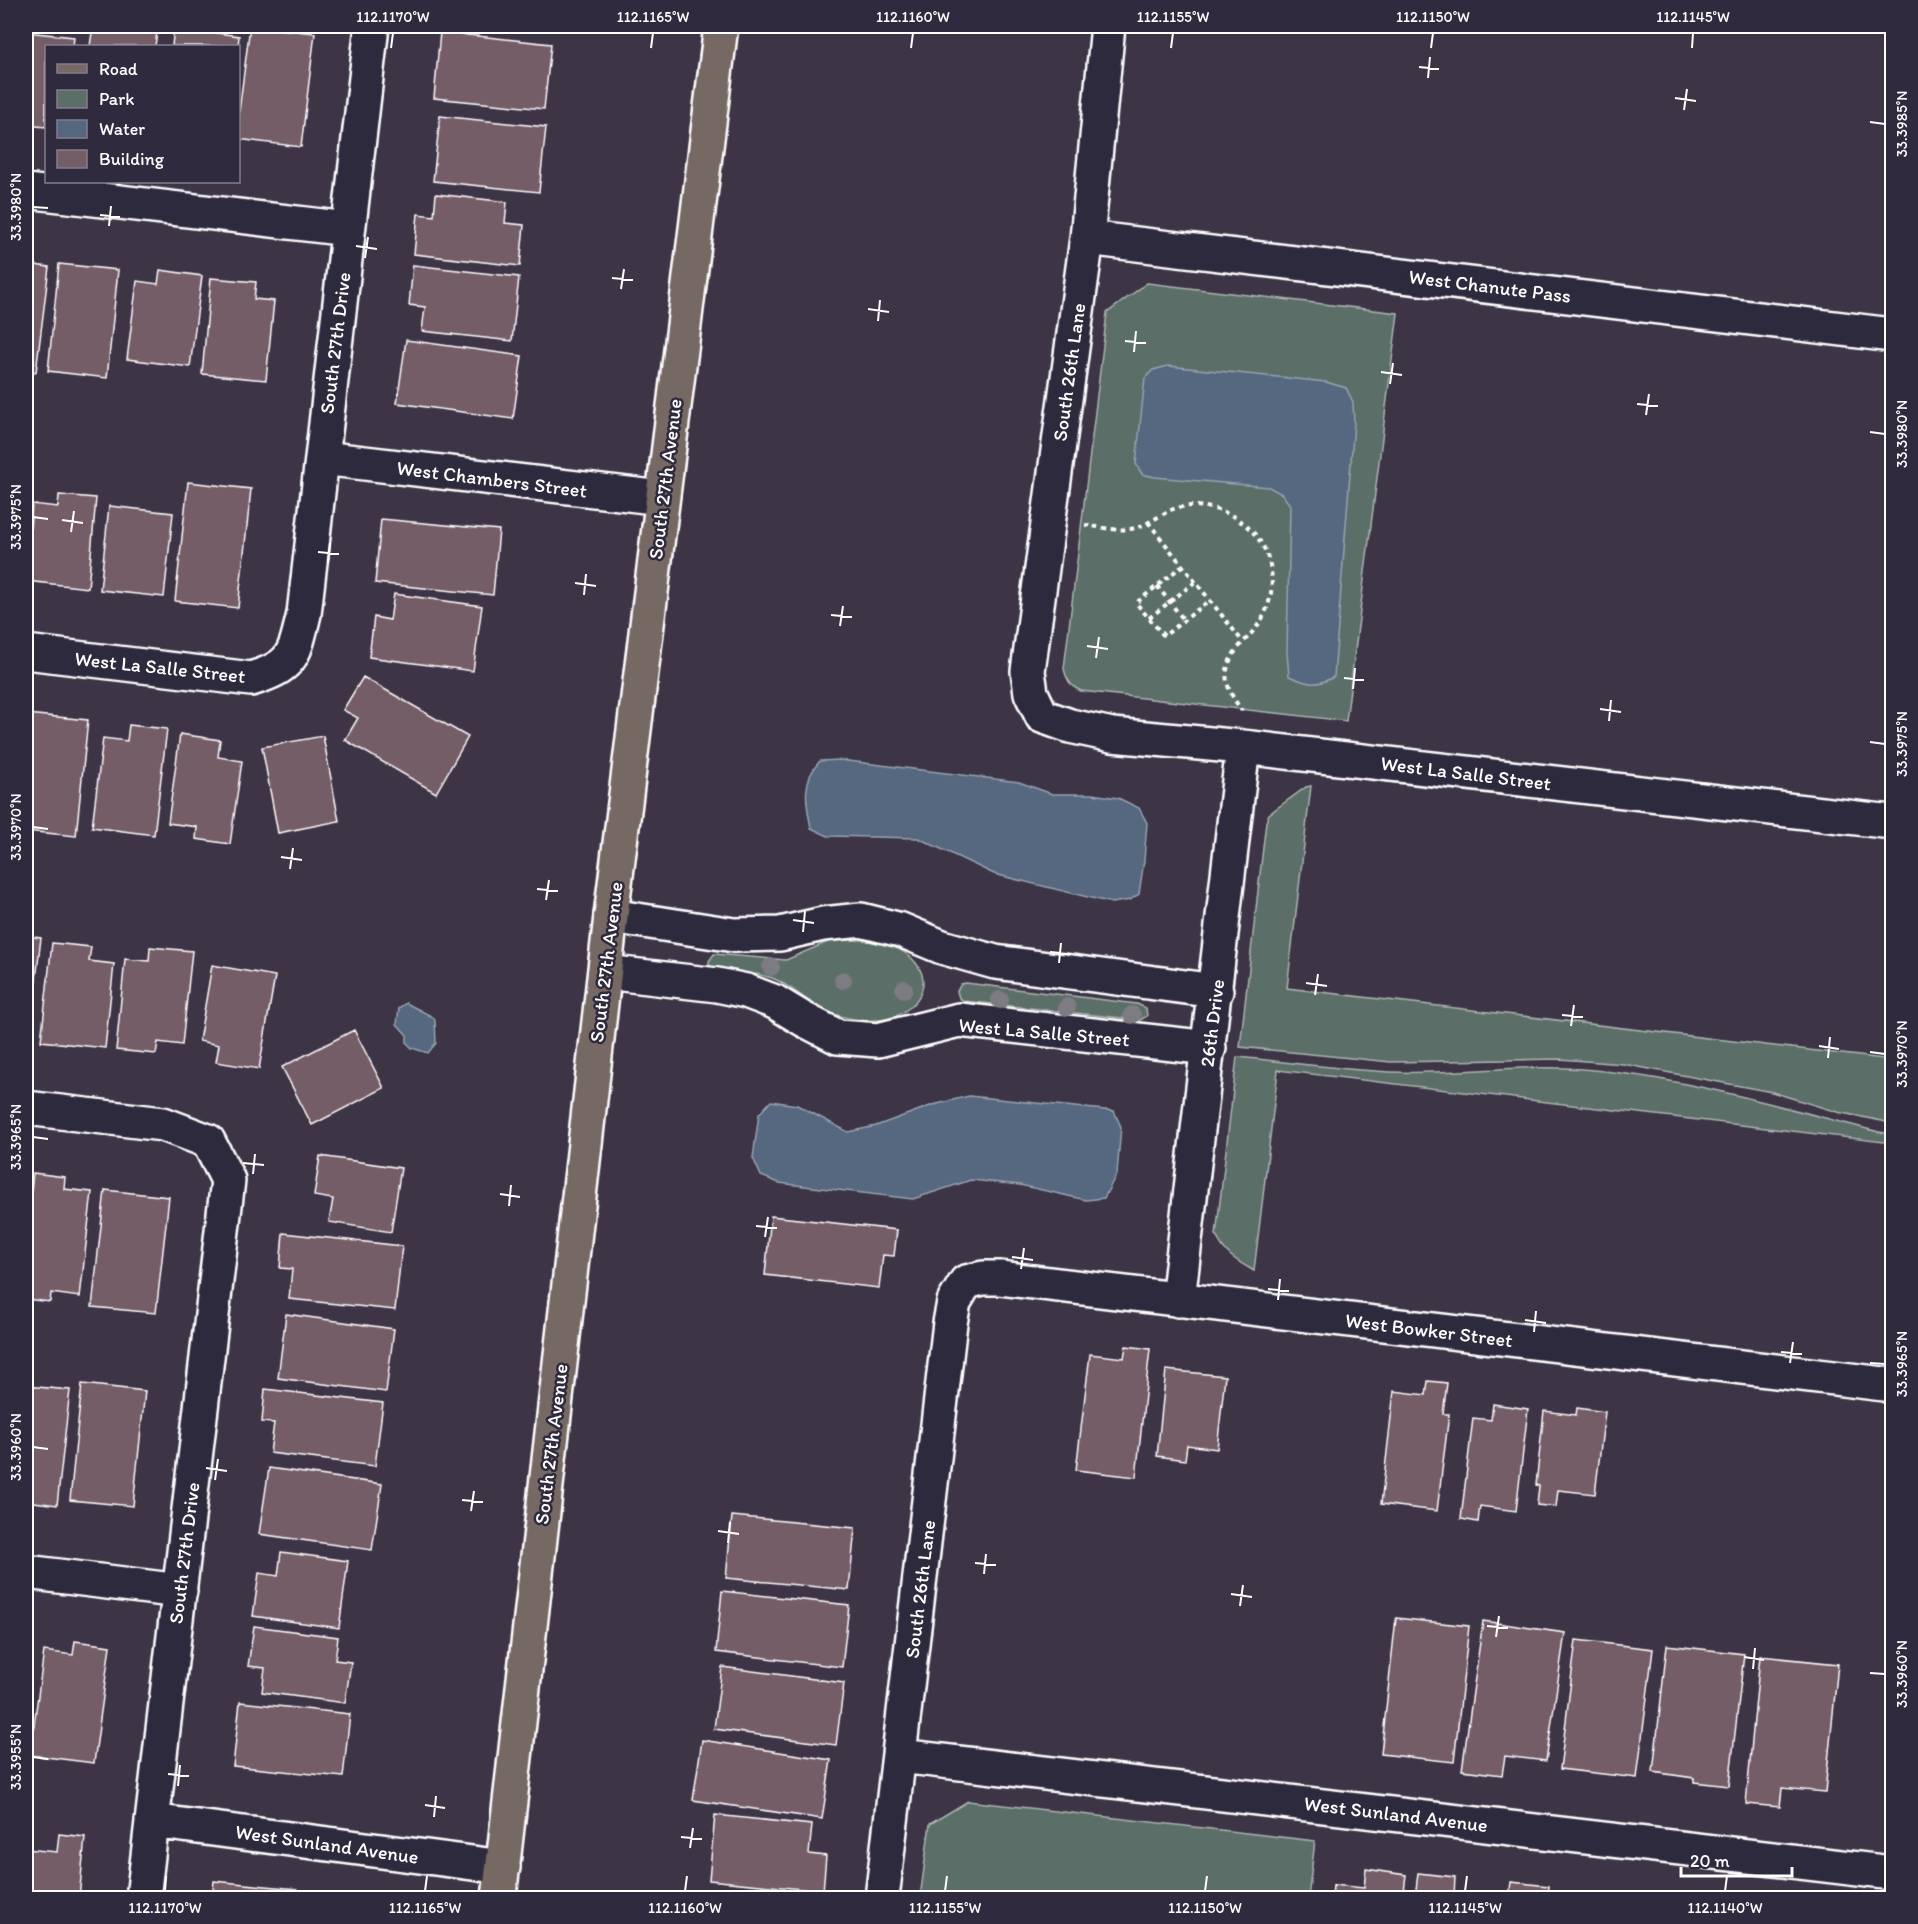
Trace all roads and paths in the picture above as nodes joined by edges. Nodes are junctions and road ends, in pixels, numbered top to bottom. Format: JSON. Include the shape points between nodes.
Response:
{"nodes":[{"id":1,"x":372,"y":26,"type":"edge"},
{"id":2,"x":721,"y":26,"type":"edge"},
{"id":3,"x":1108,"y":26,"type":"edge"},
{"id":4,"x":26,"y":191,"type":"edge"},
{"id":5,"x":348,"y":229,"type":"junction"},
{"id":6,"x":1087,"y":238,"type":"junction"},
{"id":7,"x":1893,"y":335,"type":"edge"},
{"id":8,"x":322,"y":458,"type":"junction"},
{"id":9,"x":662,"y":498,"type":"junction"},
{"id":10,"x":1148,"y":522,"type":"junction"},
{"id":11,"x":1076,"y":523,"type":"dead end"},
{"id":12,"x":1183,"y":565,"type":"junction"},
{"id":13,"x":1195,"y":582,"type":"junction"},
{"id":14,"x":1157,"y":586,"type":"junction"},
{"id":15,"x":1210,"y":600,"type":"junction"},
{"id":16,"x":1170,"y":602,"type":"junction"},
{"id":17,"x":1149,"y":618,"type":"junction"},
{"id":18,"x":1184,"y":620,"type":"junction"},
{"id":19,"x":1243,"y":642,"type":"junction"},
{"id":20,"x":26,"y":652,"type":"edge"},
{"id":21,"x":290,"y":659,"type":"joint"},
{"id":22,"x":1042,"y":716,"type":"joint"},
{"id":23,"x":1245,"y":732,"type":"junction"},
{"id":24,"x":1893,"y":822,"type":"edge"},
{"id":25,"x":611,"y":916,"type":"junction"},
{"id":26,"x":605,"y":972,"type":"junction"},
{"id":27,"x":1216,"y":991,"type":"junction"},
{"id":28,"x":1209,"y":1048,"type":"junction"},
{"id":29,"x":26,"y":1108,"type":"edge"},
{"id":30,"x":966,"y":1282,"type":"joint"},
{"id":31,"x":1178,"y":1300,"type":"junction"},
{"id":32,"x":1893,"y":1385,"type":"edge"},
{"id":33,"x":26,"y":1572,"type":"edge"},
{"id":34,"x":180,"y":1591,"type":"junction"},
{"id":35,"x":900,"y":1756,"type":"junction"},
{"id":36,"x":152,"y":1821,"type":"junction"},
{"id":37,"x":1893,"y":1873,"type":"edge"},
{"id":38,"x":501,"y":1883,"type":"edge"},
{"id":39,"x":142,"y":1899,"type":"edge"},
{"id":40,"x":882,"y":1899,"type":"edge"}],
"edges":[{"from":1,"to":5,"type":"street","name":"South 27th Drive"},
{"from":2,"to":9,"type":"main road","name":"South 27th Avenue"},
{"from":3,"to":6,"type":"street","name":"South 26th Lane"},
{"from":4,"to":5,"type":"street"},
{"from":5,"to":8,"type":"street","name":"South 27th Drive"},
{"from":6,"to":7,"type":"street","name":"West Chanute Pass"},
{"from":6,"to":22,"type":"street","name":"South 26th Lane","via":[[1028,671],[1031,693]]},
{"from":8,"to":9,"type":"street","name":"West Chambers Street"},
{"from":8,"to":21,"type":"street","name":"South 27th Drive","via":[[304,614]]},
{"from":9,"to":25,"type":"main road","name":"South 27th Avenue"},
{"from":10,"to":11,"type":"path","via":[[1131,529]]},
{"from":10,"to":12,"type":"path"},
{"from":10,"to":19,"type":"path","via":[[1174,509],[1206,507],[1231,514],[1260,540],[1269,558],[1271,594],[1265,613]]},
{"from":12,"to":13,"type":"path"},
{"from":12,"to":14,"type":"path"},
{"from":13,"to":15,"type":"path"},
{"from":13,"to":16,"type":"path"},
{"from":14,"to":16,"type":"path"},
{"from":14,"to":17,"type":"path","via":[[1136,603]]},
{"from":15,"to":18,"type":"path"},
{"from":15,"to":19,"type":"path"},
{"from":16,"to":17,"type":"path"},
{"from":16,"to":18,"type":"path"},
{"from":17,"to":18,"type":"path","via":[[1164,636]]},
{"from":19,"to":23,"type":"path","via":[[1231,658],[1227,672]]},
{"from":20,"to":21,"type":"street","name":"West La Salle Street","via":[[251,679],[271,673]]},
{"from":22,"to":23,"type":"street","name":"West La Salle Street","via":[[1112,735]]},
{"from":23,"to":24,"type":"street","name":"West La Salle Street"},
{"from":23,"to":27,"type":"street","name":"26th Drive"},
{"from":25,"to":26,"type":"main road","name":"South 27th Avenue"},
{"from":25,"to":27,"type":"street","via":[[734,935],[780,934],[861,920],[994,962]]},
{"from":26,"to":28,"type":"street","name":"West La Salle Street","via":[[746,991],[775,1002],[837,1037],[878,1040],[959,1020]]},
{"from":26,"to":38,"type":"main road","name":"South 27th Avenue"},
{"from":27,"to":28,"type":"street","name":"26th Drive"},
{"from":28,"to":31,"type":"street","name":"26th Drive"},
{"from":29,"to":34,"type":"street","name":"South 27th Drive","via":[[163,1124],[208,1141],[228,1180]]},
{"from":30,"to":31,"type":"street","name":"West Bowker Street","via":[[1000,1278]]},
{"from":30,"to":35,"type":"street","name":"South 26th Lane","via":[[954,1302],[950,1323]]},
{"from":31,"to":32,"type":"street","name":"West Bowker Street"},
{"from":33,"to":34,"type":"street"},
{"from":34,"to":36,"type":"street","name":"South 27th Drive"},
{"from":35,"to":37,"type":"street","name":"West Sunland Avenue"},
{"from":35,"to":40,"type":"street","name":"South 26th Lane"},
{"from":36,"to":38,"type":"street","name":"West Sunland Avenue"},
{"from":36,"to":39,"type":"street","name":"South 27th Drive"}]}
